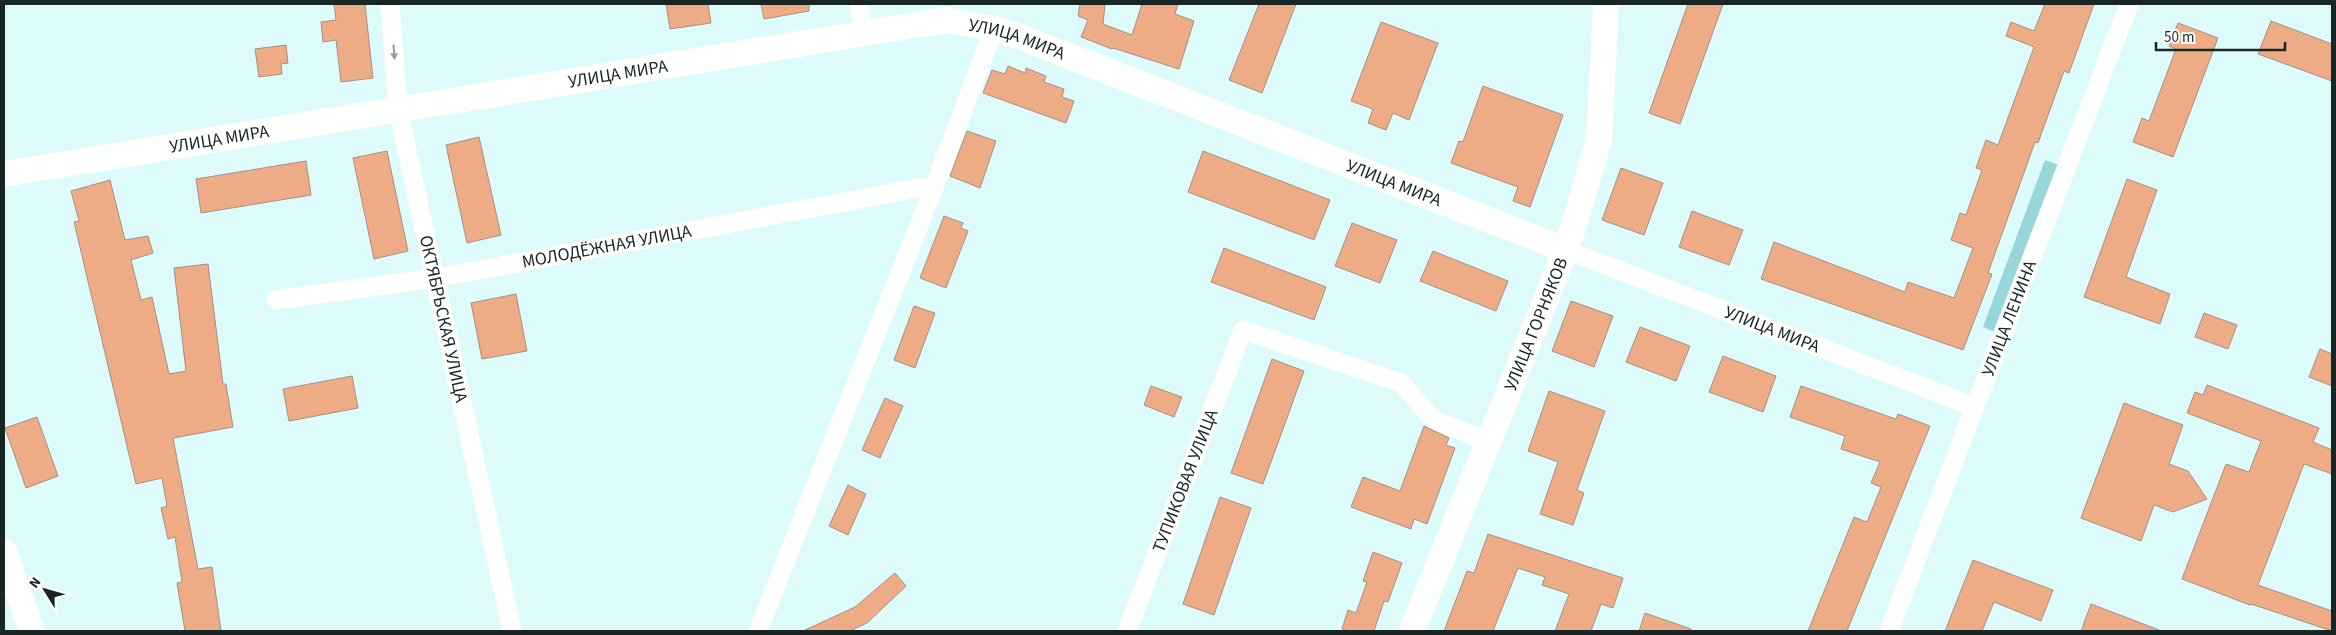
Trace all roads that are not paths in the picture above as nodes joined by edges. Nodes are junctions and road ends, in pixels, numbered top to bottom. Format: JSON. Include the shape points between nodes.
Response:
{"nodes":[{"id":1,"x":390,"y":4,"type":"edge"},
{"id":2,"x":859,"y":4,"type":"edge"},
{"id":3,"x":1606,"y":4,"type":"edge"},
{"id":4,"x":2129,"y":4,"type":"edge"},
{"id":5,"x":994,"y":29,"type":"junction"},
{"id":6,"x":863,"y":34,"type":"junction"},
{"id":7,"x":398,"y":109,"type":"junction"},
{"id":8,"x":4,"y":174,"type":"edge"},
{"id":9,"x":935,"y":185,"type":"junction"},
{"id":10,"x":1566,"y":250,"type":"junction"},
{"id":11,"x":436,"y":278,"type":"junction"},
{"id":12,"x":276,"y":300,"type":"dead end"},
{"id":13,"x":1975,"y":406,"type":"junction"},
{"id":14,"x":1489,"y":442,"type":"junction"},
{"id":15,"x":4,"y":551,"type":"edge"},
{"id":16,"x":32,"y":631,"type":"edge"},
{"id":17,"x":512,"y":631,"type":"edge"},
{"id":18,"x":758,"y":631,"type":"edge"},
{"id":19,"x":1127,"y":631,"type":"edge"},
{"id":20,"x":1412,"y":631,"type":"edge"},
{"id":21,"x":1889,"y":631,"type":"edge"}],
"edges":[{"from":1,"to":7,"type":"street","name":"ОКТЯБРЬСКАЯ УЛИЦА","one_way":true},
{"from":2,"to":6,"type":"street"},
{"from":3,"to":10,"type":"main road","name":"УЛИЦА ГОРНЯКОВ","via":[[1599,140]]},
{"from":4,"to":13,"type":"street","name":"УЛИЦА ЛЕНИНА"},
{"from":5,"to":6,"type":"main road","name":"УЛИЦА МИРА","via":[[946,20]]},
{"from":5,"to":9,"type":"street"},
{"from":5,"to":10,"type":"main road","name":"УЛИЦА МИРА"},
{"from":6,"to":7,"type":"main road","name":"УЛИЦА МИРА"},
{"from":7,"to":8,"type":"main road","name":"УЛИЦА МИРА"},
{"from":7,"to":11,"type":"street","name":"ОКТЯБРЬСКАЯ УЛИЦА"},
{"from":9,"to":11,"type":"street","name":"МОЛОДЁЖНАЯ УЛИЦА"},
{"from":9,"to":18,"type":"street"},
{"from":10,"to":13,"type":"street","name":"УЛИЦА МИРА"},
{"from":10,"to":14,"type":"main road","name":"УЛИЦА ГОРНЯКОВ"},
{"from":11,"to":12,"type":"street","name":"МОЛОДЁЖНАЯ УЛИЦА"},
{"from":11,"to":17,"type":"street","name":"ОКТЯБРЬСКАЯ УЛИЦА"},
{"from":13,"to":21,"type":"street","name":"УЛИЦА ЛЕНИНА"},
{"from":14,"to":19,"type":"street","name":"ТУПИКОВАЯ УЛИЦА","via":[[1432,419],[1401,383],[1243,330]]},
{"from":14,"to":20,"type":"main road","name":"УЛИЦА ГОРНЯКОВ"},
{"from":15,"to":16,"type":"main road"}]}
